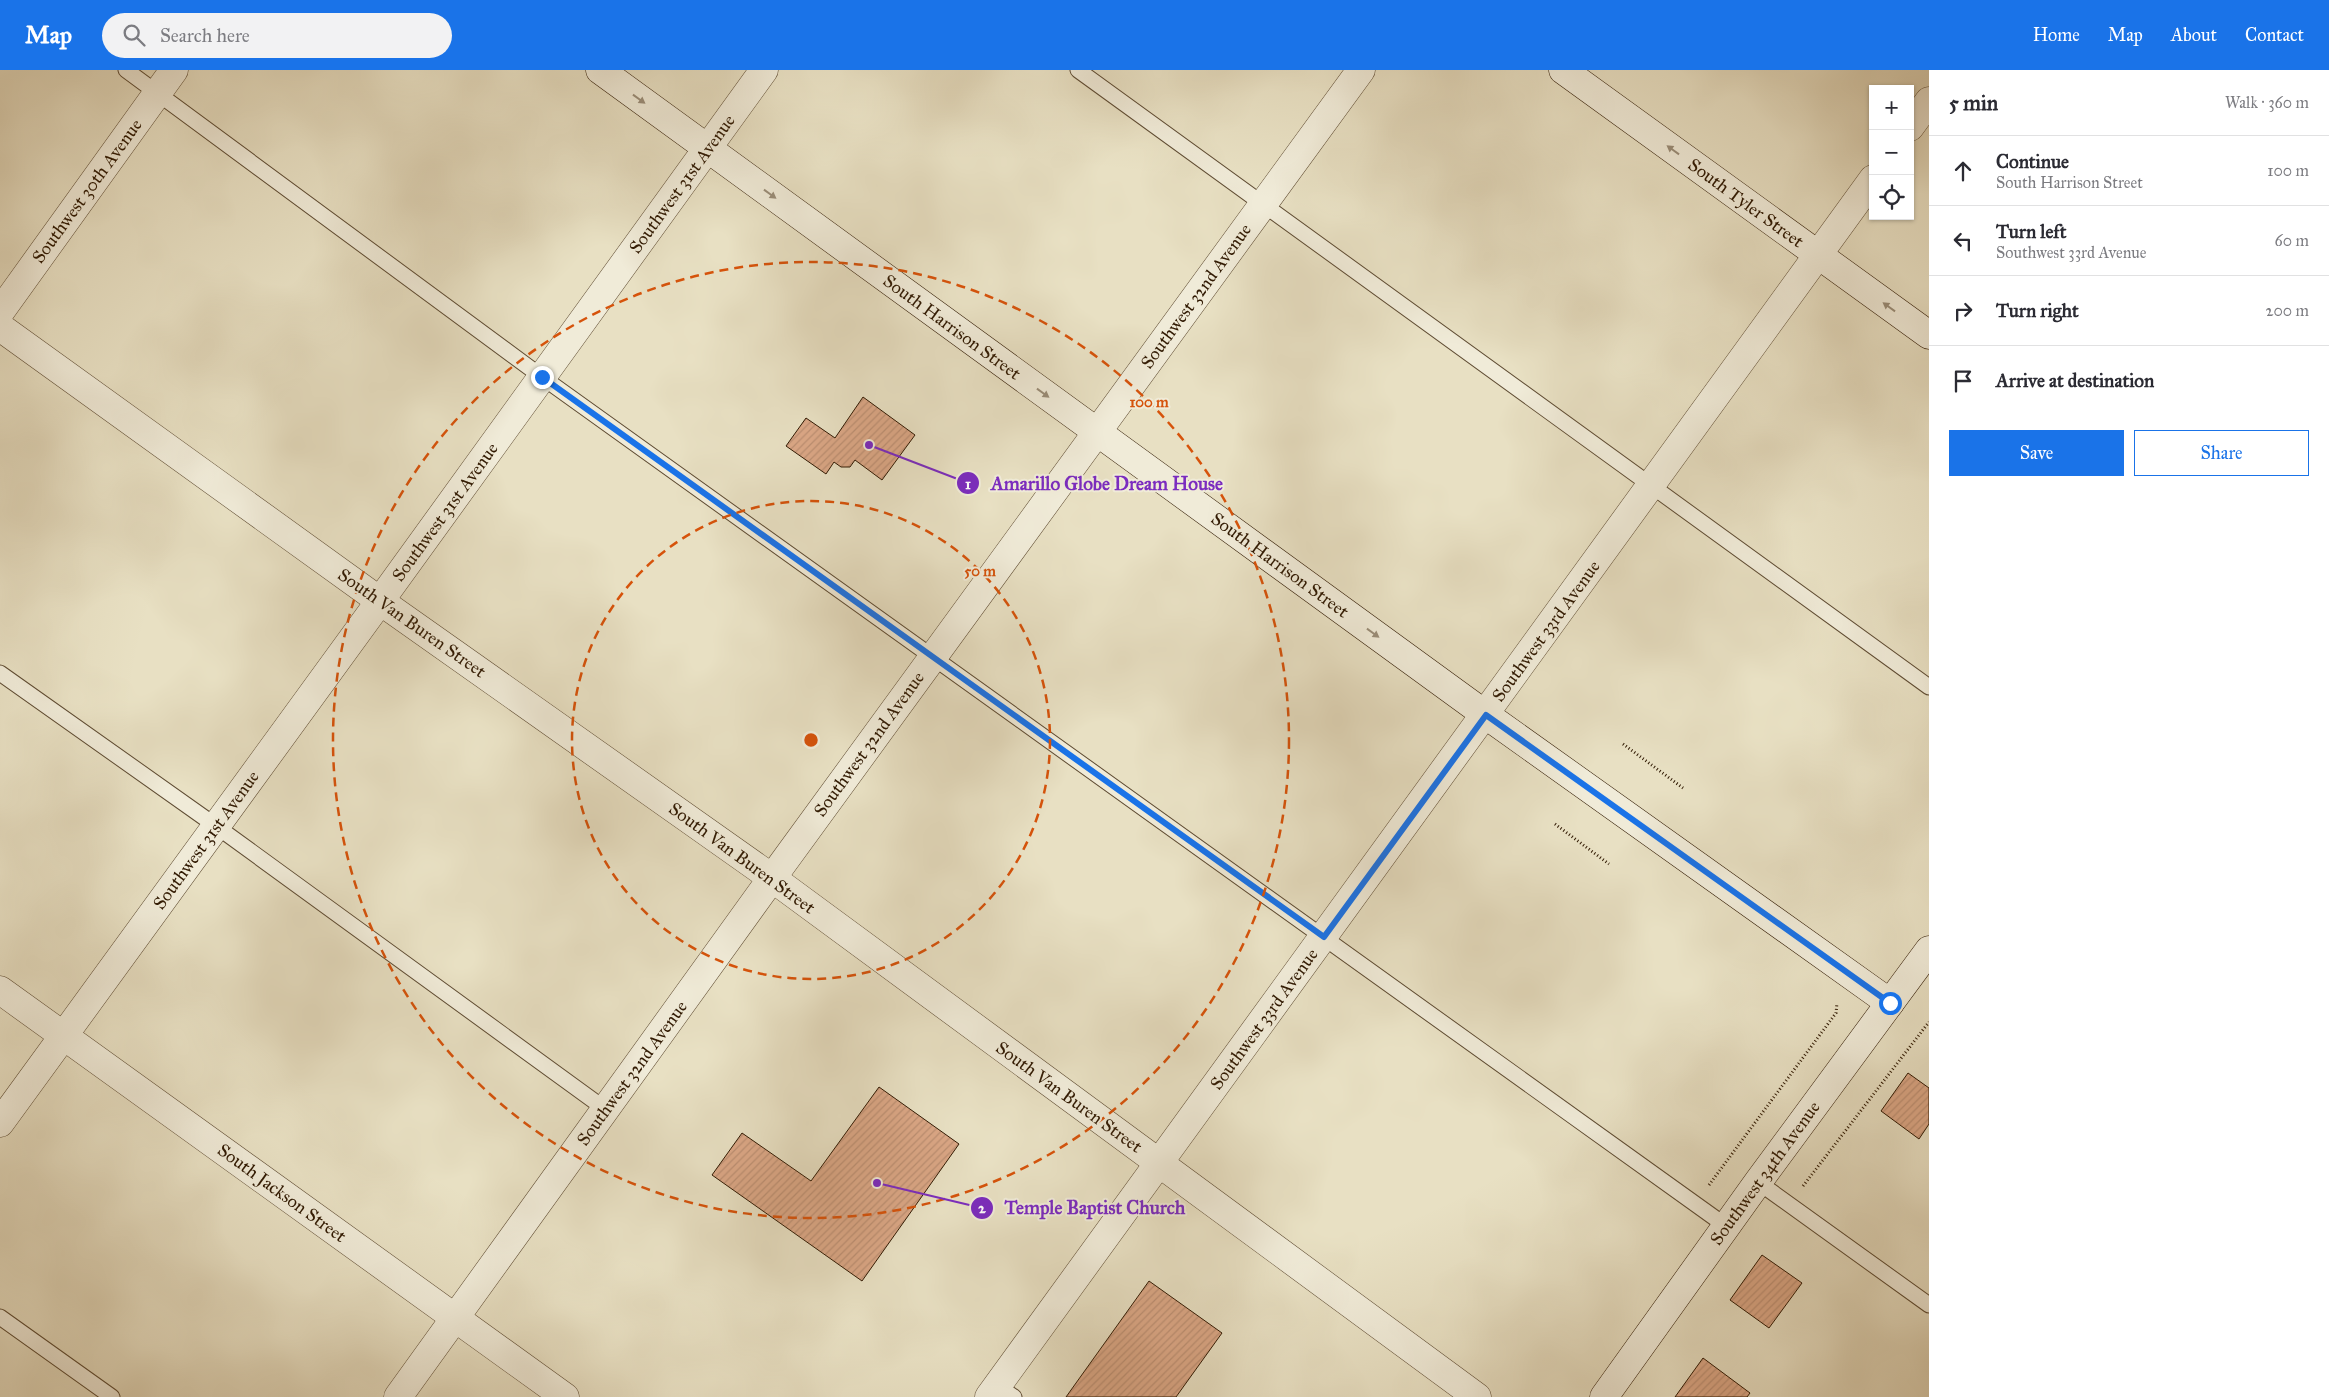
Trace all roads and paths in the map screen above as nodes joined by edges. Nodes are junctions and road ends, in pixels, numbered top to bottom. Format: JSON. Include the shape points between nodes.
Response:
{"nodes":[{"id":1,"x":126,"y":70,"type":"edge"},
{"id":2,"x":174,"y":70,"type":"edge"},
{"id":3,"x":600,"y":70,"type":"edge"},
{"id":4,"x":764,"y":70,"type":"edge"},
{"id":5,"x":1078,"y":70,"type":"edge"},
{"id":6,"x":1361,"y":70,"type":"edge"},
{"id":7,"x":1563,"y":70,"type":"edge"},
{"id":8,"x":158,"y":93,"type":"junction"},
{"id":9,"x":1929,"y":101,"type":"edge"},
{"id":10,"x":1914,"y":122,"type":"edge"},
{"id":11,"x":707,"y":148,"type":"junction"},
{"id":12,"x":1869,"y":184,"type":"edge"},
{"id":13,"x":1262,"y":205,"type":"junction"},
{"id":14,"x":1817,"y":255,"type":"junction"},
{"id":15,"x":0,"y":312,"type":"edge"},
{"id":16,"x":0,"y":327,"type":"edge"},
{"id":17,"x":1929,"y":335,"type":"edge"},
{"id":18,"x":542,"y":377,"type":"junction"},
{"id":19,"x":1096,"y":431,"type":"junction"},
{"id":20,"x":1651,"y":486,"type":"junction"},
{"id":21,"x":380,"y":602,"type":"junction"},
{"id":22,"x":933,"y":657,"type":"junction"},
{"id":23,"x":0,"y":673,"type":"edge"},
{"id":24,"x":1929,"y":687,"type":"edge"},
{"id":25,"x":1486,"y":715,"type":"junction"},
{"id":26,"x":1623,"y":744,"type":"dead end"},
{"id":27,"x":1683,"y":788,"type":"dead end"},
{"id":28,"x":1555,"y":824,"type":"dead end"},
{"id":29,"x":216,"y":826,"type":"junction"},
{"id":30,"x":1609,"y":864,"type":"dead end"},
{"id":31,"x":772,"y":878,"type":"junction"},
{"id":32,"x":1324,"y":937,"type":"junction"},
{"id":33,"x":1925,"y":965,"type":"edge"},
{"id":34,"x":0,"y":990,"type":"edge"},
{"id":35,"x":1835,"y":998,"type":"dead end"},
{"id":36,"x":1890,"y":1003,"type":"junction"},
{"id":37,"x":1929,"y":1022,"type":"edge"},
{"id":38,"x":63,"y":1035,"type":"junction"},
{"id":39,"x":605,"y":1109,"type":"junction"},
{"id":40,"x":0,"y":1123,"type":"edge"},
{"id":41,"x":1159,"y":1163,"type":"junction"},
{"id":42,"x":1758,"y":1182,"type":"junction"},
{"id":43,"x":1696,"y":1204,"type":"junction"},
{"id":44,"x":1789,"y":1205,"type":"junction"},
{"id":45,"x":1726,"y":1226,"type":"junction"},
{"id":46,"x":1929,"y":1305,"type":"edge"},
{"id":47,"x":0,"y":1317,"type":"edge"},
{"id":48,"x":455,"y":1318,"type":"junction"},
{"id":49,"x":1000,"y":1393,"type":"edge"},
{"id":50,"x":112,"y":1397,"type":"edge"},
{"id":51,"x":398,"y":1397,"type":"edge"},
{"id":52,"x":565,"y":1397,"type":"edge"},
{"id":53,"x":1477,"y":1397,"type":"edge"},
{"id":54,"x":1604,"y":1397,"type":"edge"}],
"edges":[{"from":1,"to":8,"type":"lane"},
{"from":2,"to":8,"type":"street","name":"Southwest 30th Avenue"},
{"from":3,"to":11,"type":"street","name":"South Harrison Street","one_way":true},
{"from":4,"to":11,"type":"street","name":"Southwest 31st Avenue"},
{"from":5,"to":13,"type":"lane"},
{"from":6,"to":13,"type":"street","name":"Southwest 32nd Avenue"},
{"from":14,"to":7,"type":"street","name":"South Tyler Street","one_way":true},
{"from":8,"to":15,"type":"street","name":"Southwest 30th Avenue"},
{"from":8,"to":18,"type":"lane"},
{"from":9,"to":10,"type":"street"},
{"from":11,"to":18,"type":"street","name":"Southwest 31st Avenue"},
{"from":11,"to":19,"type":"street","name":"South Harrison Street","one_way":true},
{"from":12,"to":14,"type":"street","name":"Southwest 33rd Avenue"},
{"from":13,"to":19,"type":"street","name":"Southwest 32nd Avenue"},
{"from":13,"to":20,"type":"lane"},
{"from":17,"to":14,"type":"street","name":"South Tyler Street","one_way":true},
{"from":14,"to":20,"type":"street","name":"Southwest 33rd Avenue"},
{"from":16,"to":21,"type":"street","name":"South Van Buren Street"},
{"from":18,"to":21,"type":"street","name":"Southwest 31st Avenue"},
{"from":18,"to":22,"type":"lane"},
{"from":19,"to":22,"type":"street","name":"Southwest 32nd Avenue"},
{"from":19,"to":25,"type":"street","name":"South Harrison Street","one_way":true},
{"from":20,"to":24,"type":"lane"},
{"from":20,"to":25,"type":"street","name":"Southwest 33rd Avenue"},
{"from":21,"to":29,"type":"street","name":"Southwest 31st Avenue"},
{"from":21,"to":31,"type":"street","name":"South Van Buren Street"},
{"from":22,"to":31,"type":"street","name":"Southwest 32nd Avenue"},
{"from":22,"to":32,"type":"lane"},
{"from":23,"to":29,"type":"lane"},
{"from":25,"to":32,"type":"street","name":"Southwest 33rd Avenue"},
{"from":25,"to":36,"type":"street","name":"South Harrison Street"},
{"from":26,"to":27,"type":"path"},
{"from":28,"to":30,"type":"path"},
{"from":29,"to":38,"type":"street","name":"Southwest 31st Avenue"},
{"from":29,"to":39,"type":"lane"},
{"from":31,"to":39,"type":"street","name":"Southwest 32nd Avenue"},
{"from":31,"to":41,"type":"street","name":"South Van Buren Street"},
{"from":32,"to":41,"type":"street","name":"Southwest 33rd Avenue"},
{"from":32,"to":43,"type":"lane"},
{"from":33,"to":36,"type":"street","name":"Southwest 34th Avenue"},
{"from":34,"to":38,"type":"street","name":"South Jackson Street"},
{"from":35,"to":43,"type":"path","via":[[1838,1004],[1836,1013]]},
{"from":36,"to":42,"type":"street","name":"Southwest 34th Avenue"},
{"from":37,"to":44,"type":"path"},
{"from":38,"to":40,"type":"street","name":"Southwest 31st Avenue"},
{"from":38,"to":48,"type":"street","name":"South Jackson Street"},
{"from":39,"to":48,"type":"street","name":"Southwest 32nd Avenue"},
{"from":41,"to":49,"type":"street","name":"Southwest 33rd Avenue"},
{"from":41,"to":53,"type":"street","name":"South Van Buren Street"},
{"from":42,"to":44,"type":"lane"},
{"from":42,"to":45,"type":"street","name":"Southwest 34th Avenue"},
{"from":43,"to":45,"type":"lane"},
{"from":44,"to":46,"type":"lane"},
{"from":45,"to":54,"type":"street","name":"Southwest 34th Avenue"},
{"from":47,"to":50,"type":"lane"},
{"from":48,"to":51,"type":"street","name":"Southwest 32nd Avenue"},
{"from":48,"to":52,"type":"street","name":"South Jackson Street"}]}
